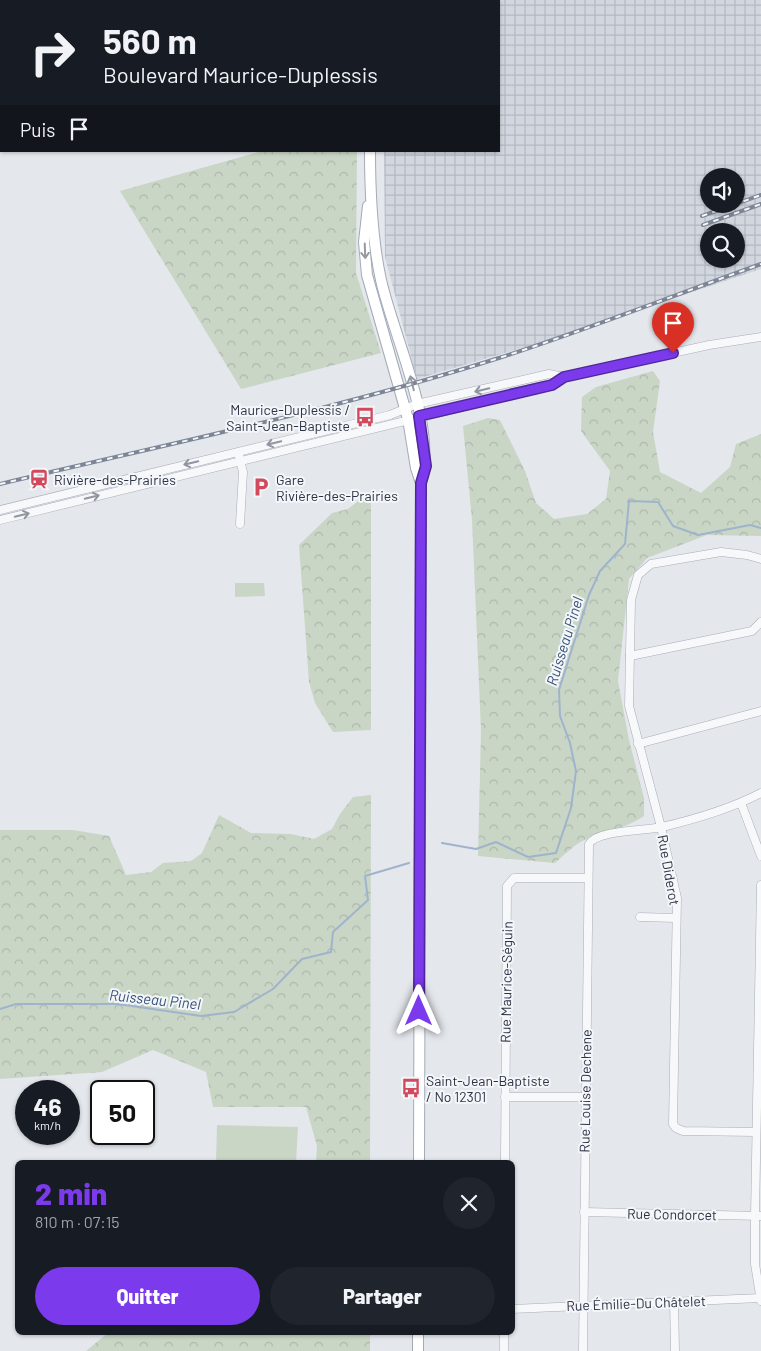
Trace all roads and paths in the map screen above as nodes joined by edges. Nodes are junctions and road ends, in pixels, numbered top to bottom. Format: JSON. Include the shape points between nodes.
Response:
{"nodes":[{"id":1,"x":370,"y":152,"type":"edge"},
{"id":2,"x":370,"y":185,"type":"junction"},
{"id":3,"x":761,"y":337,"type":"edge"},
{"id":4,"x":564,"y":377,"type":"junction"},
{"id":5,"x":417,"y":404,"type":"junction"},
{"id":6,"x":405,"y":408,"type":"junction"},
{"id":7,"x":419,"y":416,"type":"junction"},
{"id":8,"x":408,"y":419,"type":"junction"},
{"id":9,"x":238,"y":452,"type":"junction"},
{"id":10,"x":240,"y":461,"type":"junction"},
{"id":11,"x":421,"y":483,"type":"junction"},
{"id":12,"x":0,"y":510,"type":"edge"},
{"id":13,"x":0,"y":520,"type":"edge"},
{"id":14,"x":240,"y":524,"type":"dead end"},
{"id":15,"x":761,"y":559,"type":"edge"},
{"id":16,"x":761,"y":622,"type":"edge"},
{"id":17,"x":630,"y":656,"type":"junction"},
{"id":18,"x":761,"y":711,"type":"edge"},
{"id":19,"x":638,"y":744,"type":"junction"},
{"id":20,"x":761,"y":793,"type":"edge"},
{"id":21,"x":741,"y":802,"type":"junction"},
{"id":22,"x":661,"y":827,"type":"junction"},
{"id":23,"x":761,"y":856,"type":"edge"},
{"id":24,"x":587,"y":878,"type":"junction"},
{"id":25,"x":761,"y":886,"type":"edge"},
{"id":26,"x":640,"y":917,"type":"dead end"},
{"id":27,"x":676,"y":918,"type":"junction"},
{"id":28,"x":760,"y":1002,"type":"edge"},
{"id":29,"x":505,"y":1096,"type":"junction"},
{"id":30,"x":586,"y":1097,"type":"junction"},
{"id":31,"x":756,"y":1132,"type":"junction"},
{"id":32,"x":419,"y":1160,"type":"edge"},
{"id":33,"x":505,"y":1160,"type":"edge"},
{"id":34,"x":584,"y":1212,"type":"junction"},
{"id":35,"x":758,"y":1216,"type":"edge"},
{"id":36,"x":674,"y":1300,"type":"junction"},
{"id":37,"x":760,"y":1300,"type":"edge"},
{"id":38,"x":584,"y":1304,"type":"junction"},
{"id":39,"x":515,"y":1309,"type":"edge"},
{"id":40,"x":418,"y":1335,"type":"edge"},
{"id":41,"x":504,"y":1335,"type":"edge"},
{"id":42,"x":675,"y":1337,"type":"junction"},
{"id":43,"x":418,"y":1351,"type":"edge"},
{"id":44,"x":504,"y":1351,"type":"edge"},
{"id":45,"x":584,"y":1351,"type":"edge"},
{"id":46,"x":675,"y":1351,"type":"edge"},
{"id":47,"x":681,"y":1351,"type":"edge"}],
"edges":[{"from":1,"to":2,"type":"main road"},
{"from":5,"to":2,"type":"main road","one_way":true,"via":[[381,279]]},
{"from":2,"to":6,"type":"main road","one_way":true,"via":[[364,242],[367,275]]},
{"from":3,"to":4,"type":"street","via":[[709,345]]},
{"from":4,"to":5,"type":"street","one_way":true,"via":[[549,374]]},
{"from":4,"to":7,"type":"street","via":[[552,385]]},
{"from":5,"to":6,"type":"street"},
{"from":5,"to":7,"type":"main road"},
{"from":6,"to":8,"type":"main road"},
{"from":6,"to":9,"type":"street","one_way":true,"via":[[390,415]]},
{"from":7,"to":8,"type":"street"},
{"from":7,"to":11,"type":"main road","via":[[426,466]]},
{"from":8,"to":10,"type":"street"},
{"from":8,"to":11,"type":"main road"},
{"from":9,"to":10,"type":"street"},
{"from":9,"to":12,"type":"street","one_way":true},
{"from":13,"to":10,"type":"street","one_way":true},
{"from":10,"to":14,"type":"street","via":[[243,472]]},
{"from":11,"to":32,"type":"main road"},
{"from":15,"to":17,"type":"street","name":"Rue Diderot","via":[[721,552],[660,561],[644,568],[634,583],[631,600]]},
{"from":16,"to":17,"type":"street","via":[[752,631]]},
{"from":17,"to":19,"type":"street","name":"Rue Diderot","via":[[629,706]]},
{"from":18,"to":19,"type":"street"},
{"from":19,"to":22,"type":"street","name":"Rue Diderot"},
{"from":20,"to":21,"type":"street"},
{"from":21,"to":22,"type":"street"},
{"from":21,"to":23,"type":"street"},
{"from":22,"to":24,"type":"street","name":"Rue Louise Dechene","via":[[591,840],[587,849]]},
{"from":22,"to":27,"type":"street","name":"Rue Diderot","via":[[677,898]]},
{"from":24,"to":29,"type":"street","name":"Rue Maurice-Séguin","via":[[514,878],[507,886]]},
{"from":24,"to":30,"type":"street","name":"Rue Louise Dechene"},
{"from":25,"to":28,"type":"street"},
{"from":26,"to":27,"type":"street"},
{"from":27,"to":31,"type":"street","name":"Rue Diderot","via":[[673,1124],[683,1131]]},
{"from":28,"to":31,"type":"street"},
{"from":29,"to":30,"type":"street"},
{"from":29,"to":33,"type":"street","name":"Rue Maurice-Séguin"},
{"from":30,"to":34,"type":"street","name":"Rue Louise Dechene"},
{"from":31,"to":35,"type":"street"},
{"from":34,"to":35,"type":"street","name":"Rue Condorcet"},
{"from":34,"to":38,"type":"street","name":"Rue Louise Dechene"},
{"from":35,"to":37,"type":"street","via":[[756,1264]]},
{"from":36,"to":37,"type":"street","name":"Rue Émilie-Du Châtelet"},
{"from":36,"to":38,"type":"street","name":"Rue Émilie-Du Châtelet"},
{"from":36,"to":42,"type":"street"},
{"from":38,"to":39,"type":"street","name":"Rue Émilie-Du Châtelet"},
{"from":38,"to":45,"type":"street","name":"Rue Louise Dechene"},
{"from":40,"to":43,"type":"main road"},
{"from":41,"to":44,"type":"street"},
{"from":42,"to":46,"type":"street"},
{"from":42,"to":47,"type":"street"}]}
